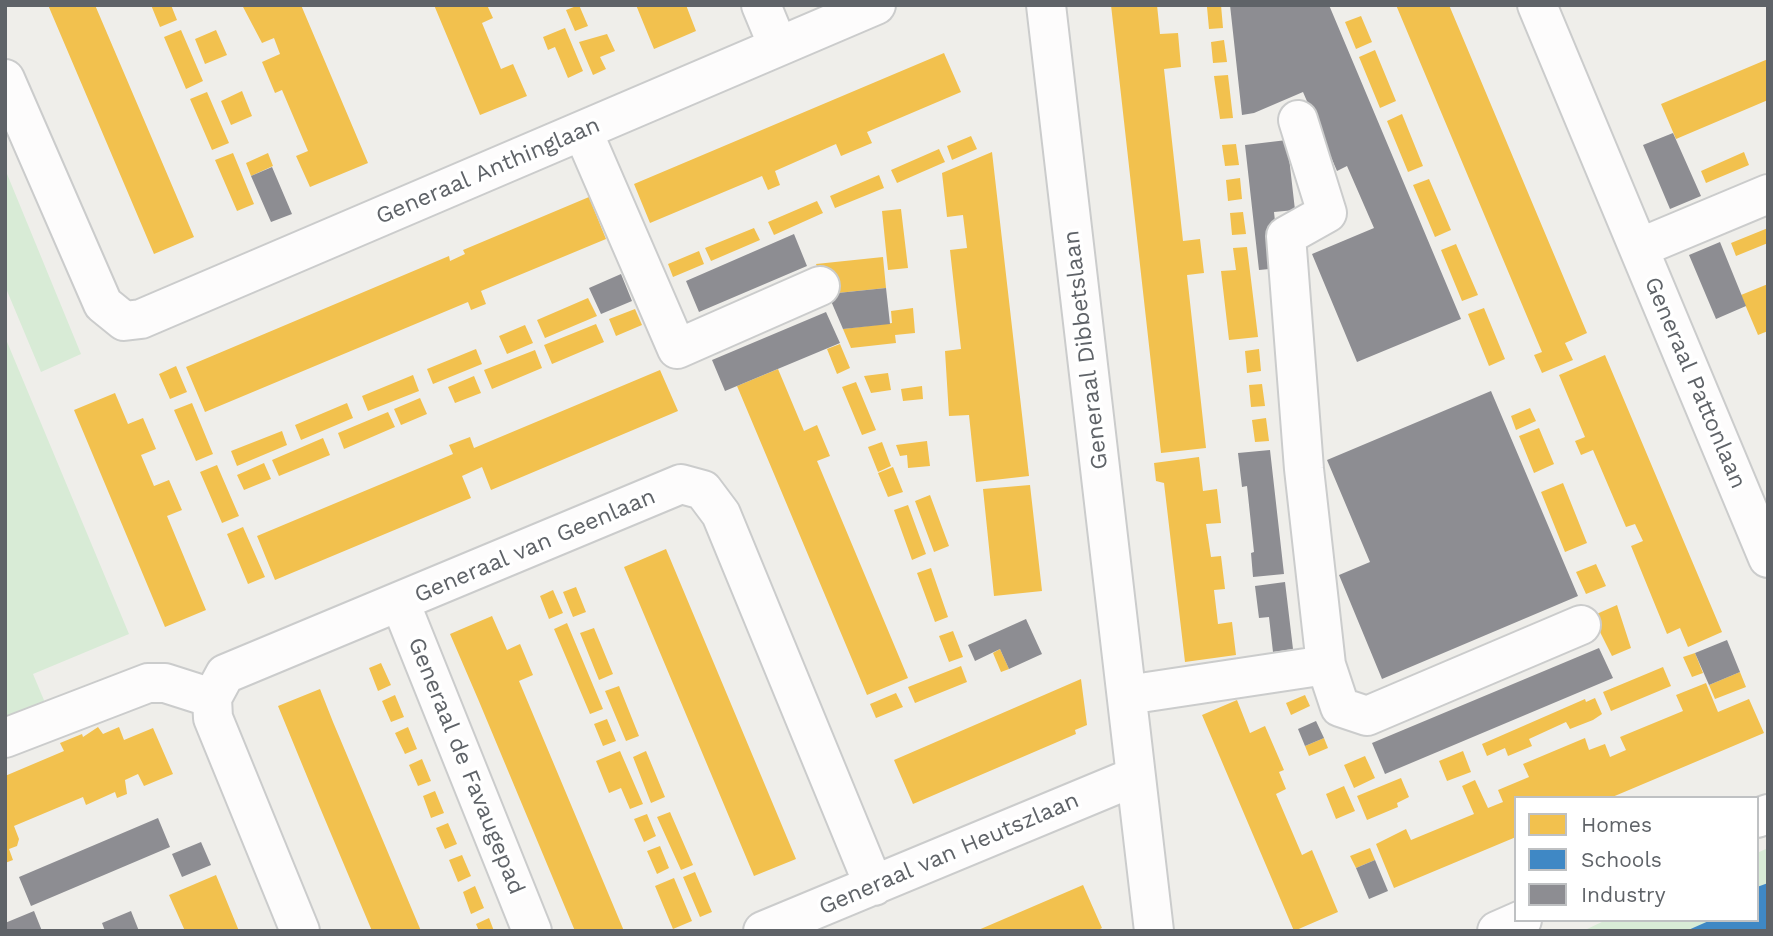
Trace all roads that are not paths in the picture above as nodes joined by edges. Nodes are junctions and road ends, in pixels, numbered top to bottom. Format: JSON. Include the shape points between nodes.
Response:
{"nodes":[{"id":1,"x":761,"y":5,"type":"edge"},
{"id":2,"x":876,"y":5,"type":"edge"},
{"id":3,"x":1046,"y":5,"type":"edge"},
{"id":4,"x":1537,"y":5,"type":"edge"},
{"id":5,"x":778,"y":46,"type":"junction"},
{"id":6,"x":5,"y":79,"type":"edge"},
{"id":7,"x":1298,"y":120,"type":"dead end"},
{"id":8,"x":583,"y":132,"type":"junction"},
{"id":9,"x":1768,"y":194,"type":"edge"},
{"id":10,"x":1639,"y":248,"type":"junction"},
{"id":11,"x":820,"y":286,"type":"dead end"},
{"id":12,"x":1768,"y":558,"type":"edge"},
{"id":13,"x":400,"y":602,"type":"junction"},
{"id":14,"x":1581,"y":625,"type":"dead end"},
{"id":15,"x":1326,"y":665,"type":"junction"},
{"id":16,"x":1127,"y":695,"type":"junction"},
{"id":17,"x":212,"y":698,"type":"junction"},
{"id":18,"x":5,"y":738,"type":"edge"},
{"id":19,"x":1134,"y":777,"type":"junction"},
{"id":20,"x":874,"y":886,"type":"junction"},
{"id":21,"x":823,"y":920,"type":"edge"},
{"id":22,"x":1517,"y":922,"type":"edge"},
{"id":23,"x":300,"y":931,"type":"edge"},
{"id":24,"x":532,"y":931,"type":"edge"},
{"id":25,"x":763,"y":931,"type":"edge"},
{"id":26,"x":1154,"y":931,"type":"edge"},
{"id":27,"x":1497,"y":931,"type":"edge"}],
"edges":[{"from":1,"to":5,"type":"street"},
{"from":2,"to":5,"type":"street","name":"Generaal Anthinglaan"},
{"from":3,"to":16,"type":"street","name":"Generaal Dibbetslaan"},
{"from":4,"to":10,"type":"street","name":"Generaal Pattonlaan"},
{"from":5,"to":8,"type":"street","name":"Generaal Anthinglaan"},
{"from":6,"to":8,"type":"street","name":"Generaal Anthinglaan","via":[[103,304],[124,321],[141,319]]},
{"from":7,"to":15,"type":"street","via":[[1327,213],[1286,236],[1304,469]]},
{"from":8,"to":11,"type":"street","via":[[677,349]]},
{"from":9,"to":10,"type":"street","name":"Generaal Pattonlaan"},
{"from":10,"to":12,"type":"street","name":"Generaal Pattonlaan"},
{"from":13,"to":17,"type":"street","name":"Generaal van Geenlaan","via":[[225,674]]},
{"from":13,"to":20,"type":"street","name":"Generaal van Geenlaan","via":[[681,484],[703,490],[721,514]]},
{"from":13,"to":24,"type":"street","name":"Generaal de Favaugepad"},
{"from":14,"to":15,"type":"street","via":[[1367,716],[1340,706]]},
{"from":15,"to":16,"type":"street"},
{"from":16,"to":19,"type":"street","name":"Generaal Dibbetslaan"},
{"from":17,"to":18,"type":"street","via":[[166,683],[148,684]]},
{"from":17,"to":23,"type":"street","via":[[212,718]]},
{"from":19,"to":20,"type":"street","name":"Generaal van Heutszlaan"},
{"from":19,"to":26,"type":"street","name":"Generaal Dibbetslaan"},
{"from":20,"to":21,"type":"street","name":"Generaal van Heutszlaan"},
{"from":21,"to":25,"type":"street","name":"Generaal van Heutszlaan"},
{"from":22,"to":27,"type":"street"}]}
